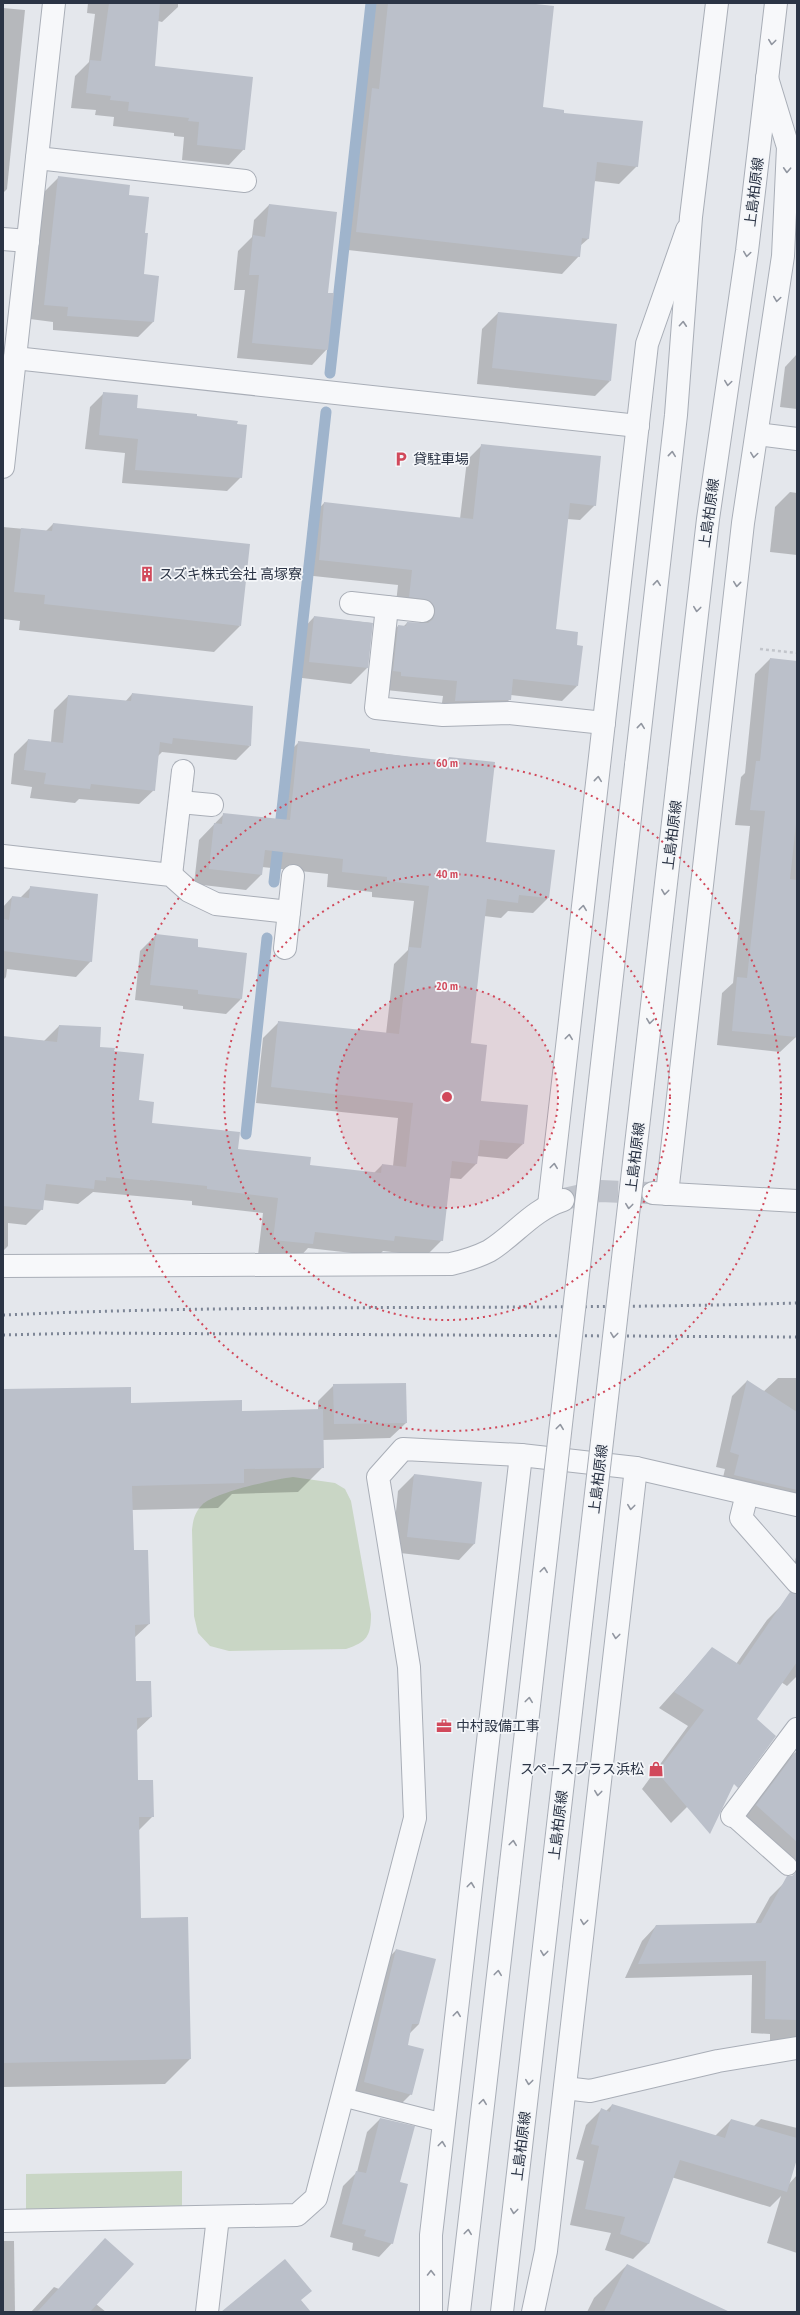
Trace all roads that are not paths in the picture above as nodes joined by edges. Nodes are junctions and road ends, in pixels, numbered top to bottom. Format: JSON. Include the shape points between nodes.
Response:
{"nodes":[{"id":1,"x":54,"y":3,"type":"edge"},
{"id":2,"x":717,"y":3,"type":"edge"},
{"id":3,"x":776,"y":3,"type":"edge"},
{"id":4,"x":768,"y":78,"type":"junction"},
{"id":5,"x":759,"y":145,"type":"junction"},
{"id":6,"x":792,"y":147,"type":"edge"},
{"id":7,"x":37,"y":158,"type":"junction"},
{"id":8,"x":245,"y":181,"type":"dead end"},
{"id":9,"x":691,"y":217,"type":"junction"},
{"id":10,"x":3,"y":239,"type":"edge"},
{"id":11,"x":28,"y":241,"type":"junction"},
{"id":12,"x":11,"y":361,"type":"edge"},
{"id":13,"x":638,"y":426,"type":"junction"},
{"id":14,"x":757,"y":434,"type":"junction"},
{"id":15,"x":797,"y":439,"type":"edge"},
{"id":16,"x":3,"y":467,"type":"edge"},
{"id":17,"x":351,"y":603,"type":"dead end"},
{"id":18,"x":387,"y":607,"type":"junction"},
{"id":19,"x":423,"y":611,"type":"dead end"},
{"id":20,"x":604,"y":723,"type":"junction"},
{"id":21,"x":183,"y":771,"type":"dead end"},
{"id":22,"x":180,"y":802,"type":"junction"},
{"id":23,"x":212,"y":805,"type":"dead end"},
{"id":24,"x":3,"y":856,"type":"edge"},
{"id":25,"x":171,"y":875,"type":"junction"},
{"id":26,"x":294,"y":876,"type":"dead end"},
{"id":27,"x":289,"y":912,"type":"junction"},
{"id":28,"x":285,"y":948,"type":"dead end"},
{"id":29,"x":797,"y":1201,"type":"edge"},
{"id":30,"x":3,"y":1266,"type":"edge"},
{"id":31,"x":521,"y":1455,"type":"junction"},
{"id":32,"x":636,"y":1468,"type":"junction"},
{"id":33,"x":747,"y":1494,"type":"junction"},
{"id":34,"x":797,"y":1505,"type":"edge"},
{"id":35,"x":797,"y":1582,"type":"edge"},
{"id":36,"x":797,"y":1729,"type":"edge"},
{"id":37,"x":732,"y":1816,"type":"joint"},
{"id":38,"x":788,"y":1866,"type":"dead end"},
{"id":39,"x":797,"y":2048,"type":"edge"},
{"id":40,"x":565,"y":2088,"type":"junction"},
{"id":41,"x":342,"y":2097,"type":"junction"},
{"id":42,"x":444,"y":2123,"type":"junction"},
{"id":43,"x":218,"y":2217,"type":"junction"},
{"id":44,"x":3,"y":2221,"type":"edge"},
{"id":45,"x":207,"y":2312,"type":"edge"},
{"id":46,"x":431,"y":2312,"type":"edge"},
{"id":47,"x":459,"y":2312,"type":"edge"},
{"id":48,"x":502,"y":2312,"type":"edge"},
{"id":49,"x":533,"y":2312,"type":"edge"}],
"edges":[{"from":1,"to":7,"type":"street"},
{"from":2,"to":9,"type":"street"},
{"from":3,"to":4,"type":"street","name":"上島柏原線","one_way":true},
{"from":4,"to":5,"type":"street","name":"上島柏原線"},
{"from":4,"to":6,"type":"street"},
{"from":5,"to":6,"type":"street"},
{"from":5,"to":48,"type":"street","name":"上島柏原線","one_way":true,"bridge":true,"via":[[747,251],[708,519]]},
{"from":6,"to":14,"type":"street","one_way":true,"via":[[783,256]]},
{"from":7,"to":8,"type":"street"},
{"from":7,"to":11,"type":"street"},
{"from":9,"to":13,"type":"street","via":[[647,344]]},
{"from":47,"to":9,"type":"street","one_way":true,"bridge":true,"via":[[676,415]]},
{"from":10,"to":11,"type":"street"},
{"from":11,"to":12,"type":"street"},
{"from":12,"to":13,"type":"street"},
{"from":12,"to":16,"type":"street"},
{"from":13,"to":20,"type":"street"},
{"from":14,"to":15,"type":"street"},
{"from":14,"to":29,"type":"street","one_way":true,"via":[[660,1194]]},
{"from":17,"to":18,"type":"street"},
{"from":18,"to":19,"type":"street"},
{"from":18,"to":20,"type":"street","via":[[376,708],[443,715],[509,713]]},
{"from":30,"to":20,"type":"street","one_way":true,"via":[[451,1264],[471,1259],[490,1250],[530,1217],[557,1202]]},
{"from":21,"to":22,"type":"street"},
{"from":22,"to":23,"type":"street"},
{"from":22,"to":25,"type":"street"},
{"from":24,"to":25,"type":"street"},
{"from":25,"to":27,"type":"street","via":[[189,891],[216,904]]},
{"from":26,"to":27,"type":"street"},
{"from":27,"to":28,"type":"street"},
{"from":31,"to":32,"type":"street"},
{"from":31,"to":41,"type":"street","via":[[403,1449],[378,1477],[409,1668],[414,1818]]},
{"from":42,"to":31,"type":"street","one_way":true},
{"from":32,"to":33,"type":"street"},
{"from":32,"to":40,"type":"street","one_way":true},
{"from":33,"to":34,"type":"street"},
{"from":33,"to":35,"type":"street","via":[[741,1518]]},
{"from":36,"to":37,"type":"street"},
{"from":37,"to":38,"type":"lane"},
{"from":39,"to":40,"type":"street","via":[[718,2061],[590,2091]]},
{"from":40,"to":49,"type":"street","via":[[546,2251]]},
{"from":41,"to":42,"type":"lane"},
{"from":41,"to":43,"type":"street","via":[[316,2198],[296,2215]]},
{"from":46,"to":42,"type":"street","one_way":true,"via":[[431,2235]]},
{"from":43,"to":44,"type":"street"},
{"from":43,"to":45,"type":"street"}]}
